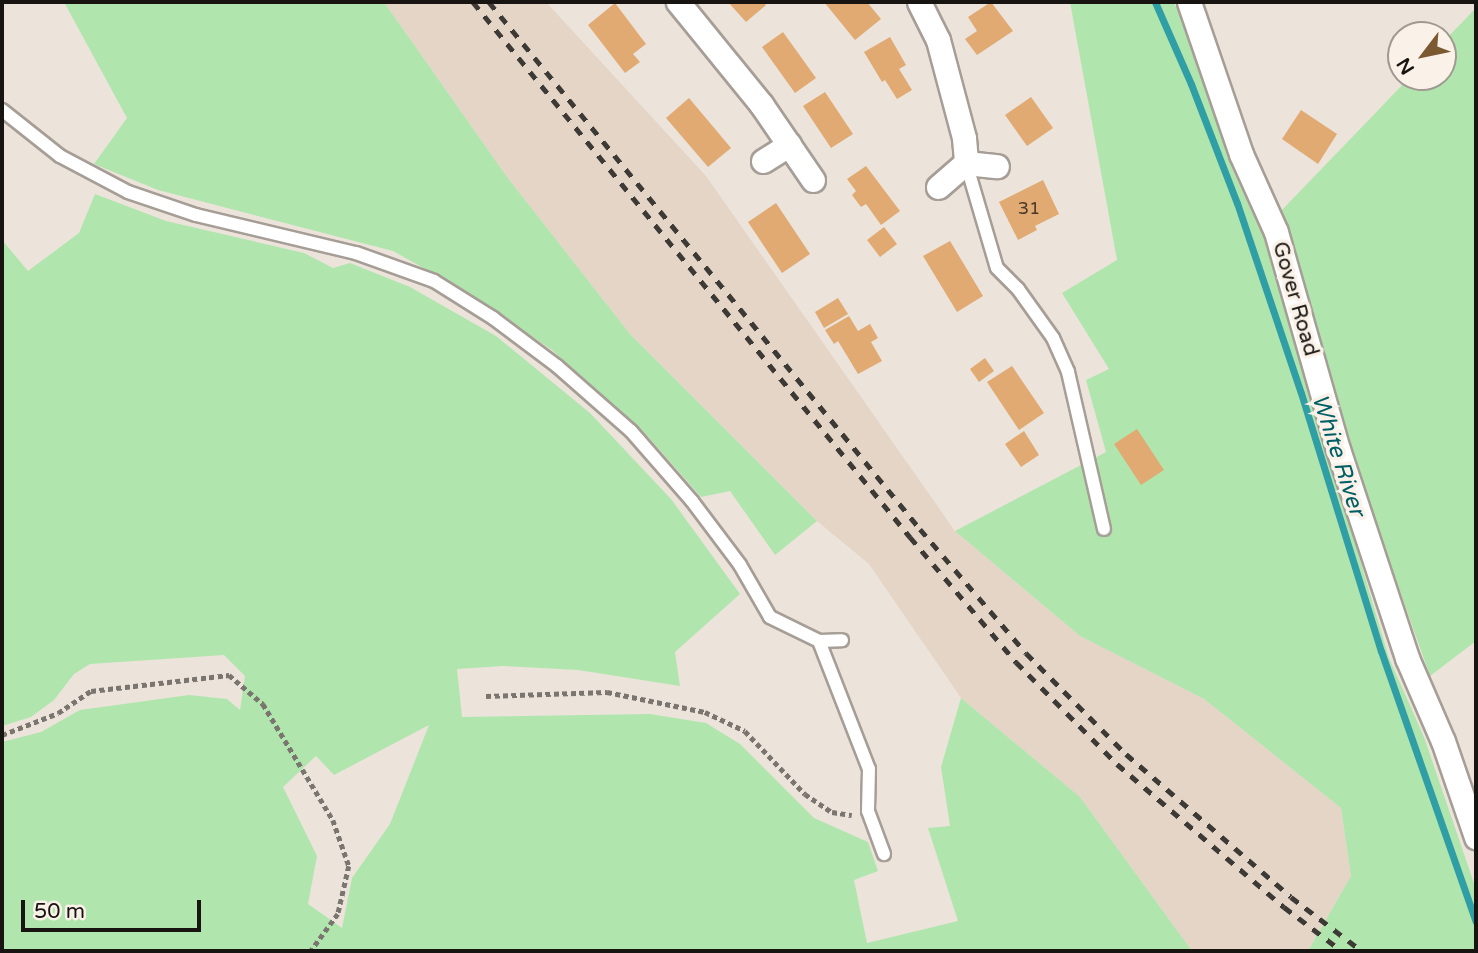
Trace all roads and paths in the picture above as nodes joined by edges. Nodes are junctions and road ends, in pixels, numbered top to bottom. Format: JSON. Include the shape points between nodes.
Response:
{"nodes":[{"id":1,"x":678,"y":2,"type":"edge"},
{"id":2,"x":919,"y":2,"type":"edge"},
{"id":3,"x":1189,"y":2,"type":"edge"},
{"id":4,"x":2,"y":110,"type":"edge"},
{"id":5,"x":789,"y":145,"type":"junction"},
{"id":6,"x":763,"y":161,"type":"dead end"},
{"id":7,"x":966,"y":163,"type":"junction"},
{"id":8,"x":997,"y":166,"type":"dead end"},
{"id":9,"x":813,"y":180,"type":"dead end"},
{"id":10,"x":938,"y":187,"type":"dead end"},
{"id":11,"x":1104,"y":529,"type":"dead end"},
{"id":12,"x":842,"y":640,"type":"dead end"},
{"id":13,"x":819,"y":641,"type":"junction"},
{"id":14,"x":486,"y":696,"type":"dead end"},
{"id":15,"x":2,"y":734,"type":"edge"},
{"id":16,"x":868,"y":811,"type":"junction"},
{"id":17,"x":1476,"y":837,"type":"edge"},
{"id":18,"x":884,"y":854,"type":"dead end"},
{"id":19,"x":311,"y":951,"type":"edge"}],
"edges":[{"from":1,"to":5,"type":"street"},
{"from":2,"to":7,"type":"street","via":[[938,40],[964,138]]},
{"from":3,"to":17,"type":"street","name":"Gover Road","via":[[1241,153],[1276,232],[1338,449],[1407,658],[1443,741]]},
{"from":4,"to":13,"type":"lane","via":[[60,156],[128,192],[208,218],[356,253],[433,281],[493,318],[631,431],[740,565],[770,617]]},
{"from":5,"to":6,"type":"street"},
{"from":5,"to":9,"type":"street"},
{"from":7,"to":8,"type":"street"},
{"from":7,"to":10,"type":"street"},
{"from":7,"to":11,"type":"lane","via":[[997,268],[1054,338],[1068,372]]},
{"from":12,"to":13,"type":"lane"},
{"from":13,"to":16,"type":"lane","via":[[869,769]]},
{"from":14,"to":16,"type":"path","via":[[607,692],[705,712],[745,731],[805,794],[832,812],[851,815]]},
{"from":15,"to":19,"type":"path","via":[[58,713],[91,691],[229,675],[263,704],[333,820],[349,866],[338,914]]},
{"from":16,"to":18,"type":"lane"}]}
